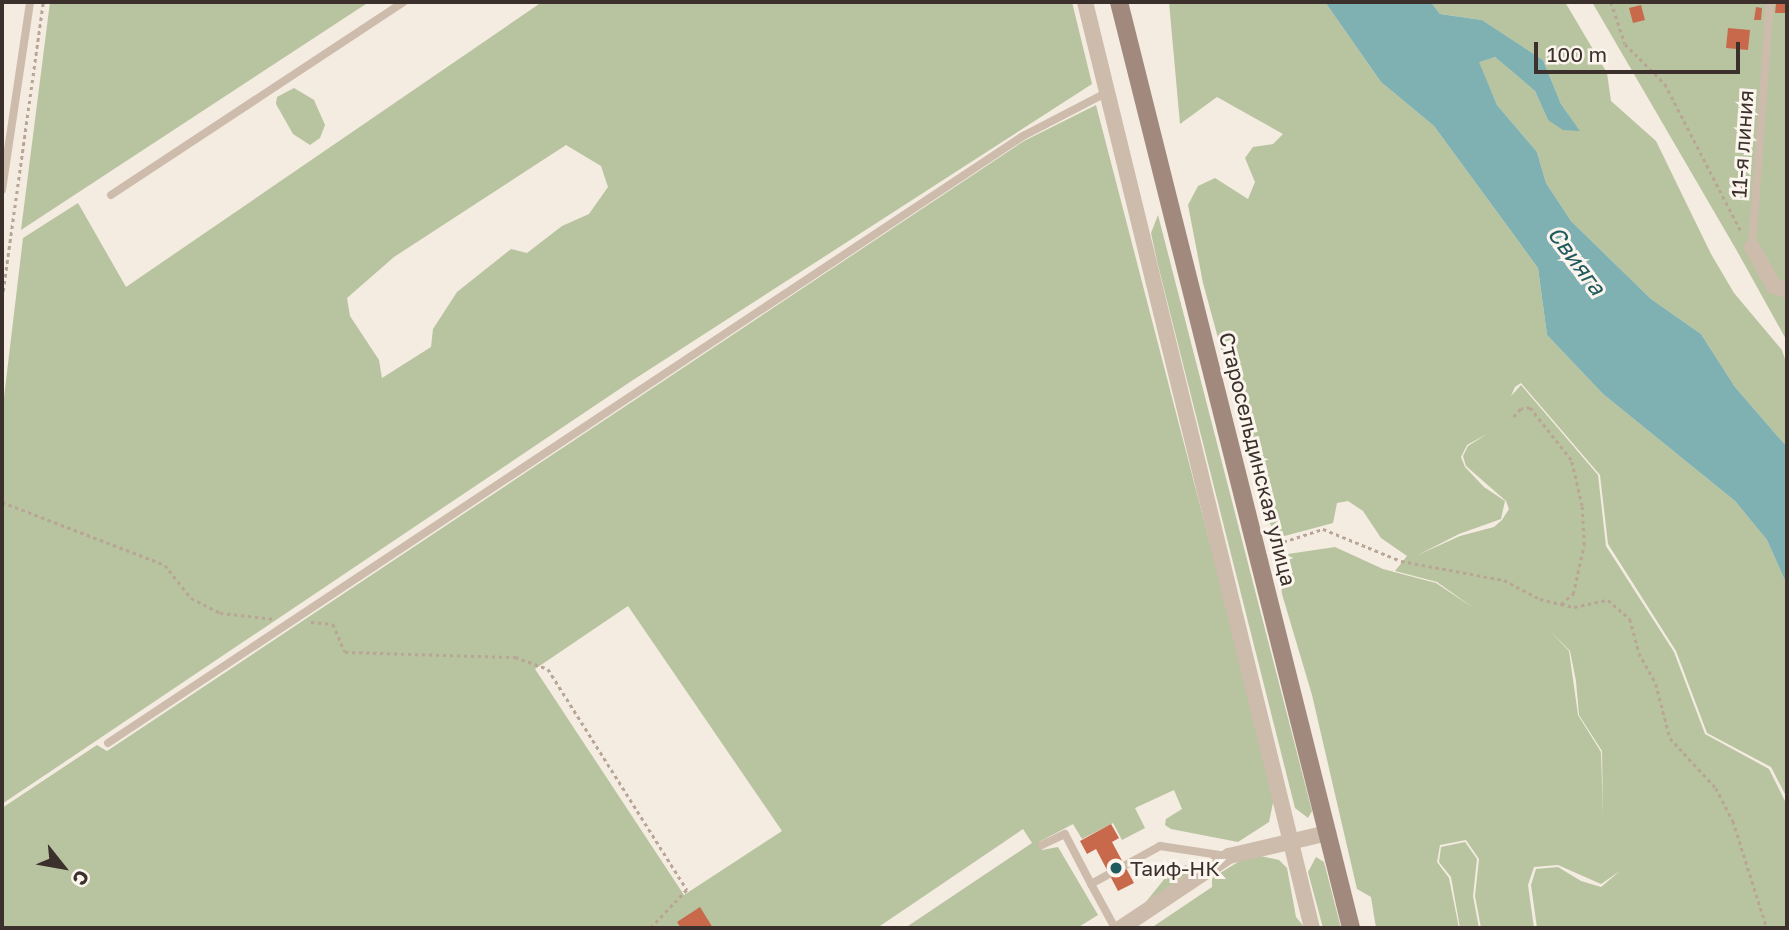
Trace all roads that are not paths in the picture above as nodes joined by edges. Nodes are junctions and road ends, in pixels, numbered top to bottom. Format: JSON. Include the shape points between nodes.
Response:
{"nodes":[{"id":1,"x":30,"y":2,"type":"edge"},
{"id":2,"x":404,"y":2,"type":"edge"},
{"id":3,"x":1085,"y":2,"type":"edge"},
{"id":4,"x":1119,"y":2,"type":"edge"},
{"id":5,"x":1770,"y":2,"type":"edge"},
{"id":6,"x":1108,"y":92,"type":"junction"},
{"id":7,"x":2,"y":190,"type":"edge"},
{"id":8,"x":111,"y":195,"type":"dead end"},
{"id":9,"x":1752,"y":247,"type":"joint"},
{"id":10,"x":1787,"y":290,"type":"edge"},
{"id":11,"x":108,"y":743,"type":"dead end"},
{"id":12,"x":1328,"y":833,"type":"junction"},
{"id":13,"x":1291,"y":839,"type":"junction"},
{"id":14,"x":1042,"y":845,"type":"dead end"},
{"id":15,"x":1229,"y":856,"type":"junction"},
{"id":16,"x":1091,"y":884,"type":"junction"},
{"id":17,"x":1115,"y":928,"type":"edge"},
{"id":18,"x":1121,"y":928,"type":"edge"},
{"id":19,"x":1312,"y":928,"type":"edge"},
{"id":20,"x":1351,"y":928,"type":"edge"}],
"edges":[{"from":1,"to":7,"type":"lane"},
{"from":2,"to":8,"type":"lane"},
{"from":3,"to":6,"type":"street"},
{"from":4,"to":12,"type":"main road","name":"Старосельдинская улица"},
{"from":5,"to":9,"type":"lane","name":"11-я линия"},
{"from":6,"to":11,"type":"lane","via":[[1023,136]]},
{"from":6,"to":13,"type":"street"},
{"from":9,"to":10,"type":"street","via":[[1774,286]]},
{"from":12,"to":13,"type":"street"},
{"from":12,"to":20,"type":"main road","name":"Старосельдинская улица"},
{"from":13,"to":15,"type":"street"},
{"from":13,"to":19,"type":"street"},
{"from":14,"to":16,"type":"lane","via":[[1065,834]]},
{"from":15,"to":16,"type":"lane","via":[[1160,846]]},
{"from":15,"to":18,"type":"street"},
{"from":16,"to":17,"type":"lane"}]}
